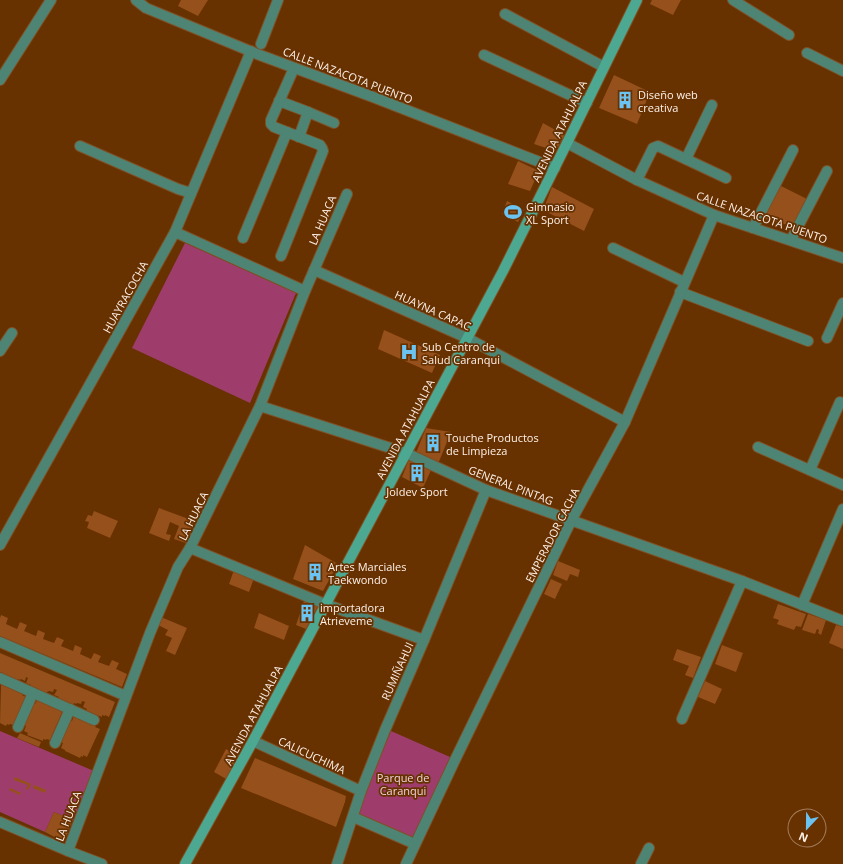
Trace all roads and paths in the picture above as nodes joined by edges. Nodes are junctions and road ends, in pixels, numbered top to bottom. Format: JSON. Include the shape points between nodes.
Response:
{"nodes":[{"id":1,"x":51,"y":0,"type":"edge"},
{"id":2,"x":136,"y":0,"type":"edge"},
{"id":3,"x":278,"y":0,"type":"edge"},
{"id":4,"x":636,"y":0,"type":"edge"},
{"id":5,"x":733,"y":0,"type":"edge"},
{"id":6,"x":505,"y":14,"type":"dead end"},
{"id":7,"x":789,"y":35,"type":"dead end"},
{"id":8,"x":261,"y":44,"type":"dead end"},
{"id":9,"x":251,"y":51,"type":"junction"},
{"id":10,"x":806,"y":53,"type":"dead end"},
{"id":11,"x":484,"y":55,"type":"dead end"},
{"id":12,"x":604,"y":67,"type":"junction"},
{"id":13,"x":294,"y":68,"type":"junction"},
{"id":14,"x":843,"y":71,"type":"edge"},
{"id":15,"x":0,"y":80,"type":"edge"},
{"id":16,"x":279,"y":101,"type":"junction"},
{"id":17,"x":587,"y":103,"type":"junction"},
{"id":18,"x":712,"y":105,"type":"dead end"},
{"id":19,"x":308,"y":112,"type":"junction"},
{"id":20,"x":334,"y":123,"type":"dead end"},
{"id":21,"x":286,"y":132,"type":"junction"},
{"id":22,"x":299,"y":137,"type":"junction"},
{"id":23,"x":567,"y":143,"type":"junction"},
{"id":24,"x":80,"y":146,"type":"dead end"},
{"id":25,"x":793,"y":150,"type":"dead end"},
{"id":26,"x":686,"y":159,"type":"junction"},
{"id":27,"x":554,"y":168,"type":"junction"},
{"id":28,"x":827,"y":171,"type":"dead end"},
{"id":29,"x":726,"y":178,"type":"dead end"},
{"id":30,"x":637,"y":180,"type":"junction"},
{"id":31,"x":191,"y":193,"type":"junction"},
{"id":32,"x":347,"y":194,"type":"dead end"},
{"id":33,"x":714,"y":215,"type":"junction"},
{"id":34,"x":753,"y":228,"type":"junction"},
{"id":35,"x":175,"y":232,"type":"junction"},
{"id":36,"x":243,"y":238,"type":"dead end"},
{"id":37,"x":791,"y":240,"type":"junction"},
{"id":38,"x":613,"y":248,"type":"dead end"},
{"id":39,"x":281,"y":256,"type":"dead end"},
{"id":40,"x":843,"y":258,"type":"edge"},
{"id":41,"x":314,"y":270,"type":"junction"},
{"id":42,"x":684,"y":282,"type":"junction"},
{"id":43,"x":305,"y":291,"type":"junction"},
{"id":44,"x":680,"y":292,"type":"junction"},
{"id":45,"x":843,"y":303,"type":"edge"},
{"id":46,"x":12,"y":333,"type":"dead end"},
{"id":47,"x":466,"y":338,"type":"junction"},
{"id":48,"x":826,"y":338,"type":"dead end"},
{"id":49,"x":808,"y":341,"type":"dead end"},
{"id":50,"x":0,"y":351,"type":"edge"},
{"id":51,"x":840,"y":402,"type":"dead end"},
{"id":52,"x":260,"y":406,"type":"junction"},
{"id":53,"x":625,"y":422,"type":"junction"},
{"id":54,"x":758,"y":447,"type":"dead end"},
{"id":55,"x":406,"y":453,"type":"junction"},
{"id":56,"x":810,"y":470,"type":"junction"},
{"id":57,"x":843,"y":485,"type":"edge"},
{"id":58,"x":486,"y":490,"type":"junction"},
{"id":59,"x":843,"y":509,"type":"edge"},
{"id":60,"x":571,"y":521,"type":"junction"},
{"id":61,"x":1,"y":541,"type":"edge"},
{"id":62,"x":190,"y":548,"type":"junction"},
{"id":63,"x":742,"y":581,"type":"junction"},
{"id":64,"x":325,"y":604,"type":"junction"},
{"id":65,"x":802,"y":605,"type":"junction"},
{"id":66,"x":843,"y":621,"type":"edge"},
{"id":67,"x":424,"y":640,"type":"junction"},
{"id":68,"x":0,"y":642,"type":"edge"},
{"id":69,"x":0,"y":678,"type":"edge"},
{"id":70,"x":33,"y":693,"type":"junction"},
{"id":71,"x":126,"y":696,"type":"junction"},
{"id":72,"x":70,"y":709,"type":"junction"},
{"id":73,"x":682,"y":719,"type":"dead end"},
{"id":74,"x":94,"y":720,"type":"dead end"},
{"id":75,"x":18,"y":727,"type":"dead end"},
{"id":76,"x":253,"y":741,"type":"junction"},
{"id":77,"x":55,"y":743,"type":"dead end"},
{"id":78,"x":362,"y":791,"type":"junction"},
{"id":79,"x":353,"y":817,"type":"junction"},
{"id":80,"x":0,"y":822,"type":"edge"},
{"id":81,"x":415,"y":844,"type":"junction"},
{"id":82,"x":649,"y":848,"type":"dead end"},
{"id":83,"x":68,"y":851,"type":"junction"},
{"id":84,"x":87,"y":862,"type":"edge"},
{"id":85,"x":102,"y":864,"type":"edge"},
{"id":86,"x":185,"y":864,"type":"edge"},
{"id":87,"x":336,"y":864,"type":"edge"},
{"id":88,"x":406,"y":864,"type":"edge"},
{"id":89,"x":641,"y":864,"type":"edge"}],
"edges":[{"from":1,"to":15,"type":"street"},
{"from":2,"to":9,"type":"street","name":"CALLE NAZACOTA PUENTO","via":[[146,8]]},
{"from":3,"to":8,"type":"street"},
{"from":4,"to":12,"type":"main road","name":"AVENIDA ATAHUALPA"},
{"from":5,"to":7,"type":"street"},
{"from":6,"to":12,"type":"street"},
{"from":9,"to":13,"type":"street","name":"CALLE NAZACOTA PUENTO"},
{"from":9,"to":31,"type":"street","name":"HUAYRACOCHA"},
{"from":10,"to":14,"type":"street"},
{"from":11,"to":17,"type":"street"},
{"from":12,"to":17,"type":"main road","name":"AVENIDA ATAHUALPA"},
{"from":13,"to":16,"type":"street"},
{"from":13,"to":27,"type":"street","name":"CALLE NAZACOTA PUENTO"},
{"from":16,"to":19,"type":"street"},
{"from":16,"to":21,"type":"street","via":[[271,124]]},
{"from":17,"to":23,"type":"main road","name":"AVENIDA ATAHUALPA"},
{"from":18,"to":26,"type":"street"},
{"from":19,"to":20,"type":"street"},
{"from":19,"to":22,"type":"street"},
{"from":21,"to":22,"type":"street"},
{"from":21,"to":36,"type":"street"},
{"from":22,"to":39,"type":"street","via":[[320,145],[323,151]]},
{"from":23,"to":27,"type":"main road","name":"AVENIDA ATAHUALPA"},
{"from":23,"to":30,"type":"street","name":"CALLE NAZACOTA PUENTO"},
{"from":24,"to":31,"type":"street"},
{"from":25,"to":34,"type":"street"},
{"from":26,"to":29,"type":"street"},
{"from":26,"to":30,"type":"street","via":[[658,146],[653,148]]},
{"from":27,"to":47,"type":"main road","name":"AVENIDA ATAHUALPA","via":[[503,271]]},
{"from":28,"to":37,"type":"street"},
{"from":30,"to":33,"type":"street","name":"CALLE NAZACOTA PUENTO"},
{"from":31,"to":35,"type":"street","name":"HUAYRACOCHA"},
{"from":32,"to":41,"type":"street","name":"LA HUACA"},
{"from":33,"to":34,"type":"street","name":"CALLE NAZACOTA PUENTO"},
{"from":33,"to":42,"type":"street","name":"EMPERADOR CACHA"},
{"from":34,"to":37,"type":"street","name":"CALLE NAZACOTA PUENTO"},
{"from":35,"to":43,"type":"street"},
{"from":35,"to":61,"type":"street","name":"HUAYRACOCHA"},
{"from":37,"to":40,"type":"street","name":"CALLE NAZACOTA PUENTO"},
{"from":38,"to":42,"type":"street"},
{"from":41,"to":43,"type":"street","name":"LA HUACA"},
{"from":41,"to":47,"type":"street","name":"HUAYNA CAPAC"},
{"from":42,"to":44,"type":"street","name":"EMPERADOR CACHA"},
{"from":43,"to":52,"type":"street","name":"LA HUACA"},
{"from":44,"to":49,"type":"street"},
{"from":44,"to":53,"type":"street","name":"EMPERADOR CACHA"},
{"from":45,"to":48,"type":"street"},
{"from":46,"to":50,"type":"street"},
{"from":47,"to":53,"type":"street","name":"HUAYNA CAPAC"},
{"from":47,"to":55,"type":"main road","name":"AVENIDA ATAHUALPA"},
{"from":51,"to":56,"type":"street"},
{"from":52,"to":55,"type":"street","name":"GENERAL PINTAG"},
{"from":52,"to":62,"type":"street","name":"LA HUACA"},
{"from":53,"to":60,"type":"street","name":"EMPERADOR CACHA"},
{"from":54,"to":56,"type":"street"},
{"from":55,"to":58,"type":"street","name":"GENERAL PINTAG"},
{"from":55,"to":64,"type":"main road","name":"AVENIDA ATAHUALPA"},
{"from":56,"to":57,"type":"street"},
{"from":58,"to":60,"type":"street","name":"GENERAL PINTAG"},
{"from":58,"to":67,"type":"street","name":"RUMIÑAHUI"},
{"from":59,"to":65,"type":"street"},
{"from":60,"to":63,"type":"street","name":"GENERAL PINTAG"},
{"from":60,"to":81,"type":"street","name":"EMPERADOR CACHA"},
{"from":62,"to":64,"type":"street"},
{"from":62,"to":71,"type":"street","name":"LA HUACA","via":[[178,568],[156,618]]},
{"from":63,"to":65,"type":"street","name":"GENERAL PINTAG"},
{"from":63,"to":73,"type":"street"},
{"from":64,"to":67,"type":"street"},
{"from":64,"to":76,"type":"main road","name":"AVENIDA ATAHUALPA"},
{"from":65,"to":66,"type":"street","name":"GENERAL PINTAG"},
{"from":67,"to":78,"type":"street","name":"RUMIÑAHUI","via":[[384,730]]},
{"from":68,"to":71,"type":"street"},
{"from":69,"to":70,"type":"street"},
{"from":70,"to":72,"type":"street"},
{"from":70,"to":75,"type":"street"},
{"from":71,"to":83,"type":"street","name":"LA HUACA"},
{"from":72,"to":74,"type":"street"},
{"from":72,"to":77,"type":"street"},
{"from":76,"to":78,"type":"street","name":"CALICUCHIMA"},
{"from":76,"to":86,"type":"main road","name":"AVENIDA ATAHUALPA"},
{"from":78,"to":79,"type":"street","name":"RUMIÑAHUI"},
{"from":79,"to":81,"type":"street"},
{"from":79,"to":87,"type":"street","name":"RUMIÑAHUI"},
{"from":80,"to":83,"type":"street"},
{"from":81,"to":88,"type":"street","name":"EMPERADOR CACHA"},
{"from":82,"to":89,"type":"street"},
{"from":83,"to":84,"type":"street"},
{"from":84,"to":85,"type":"street"}]}
